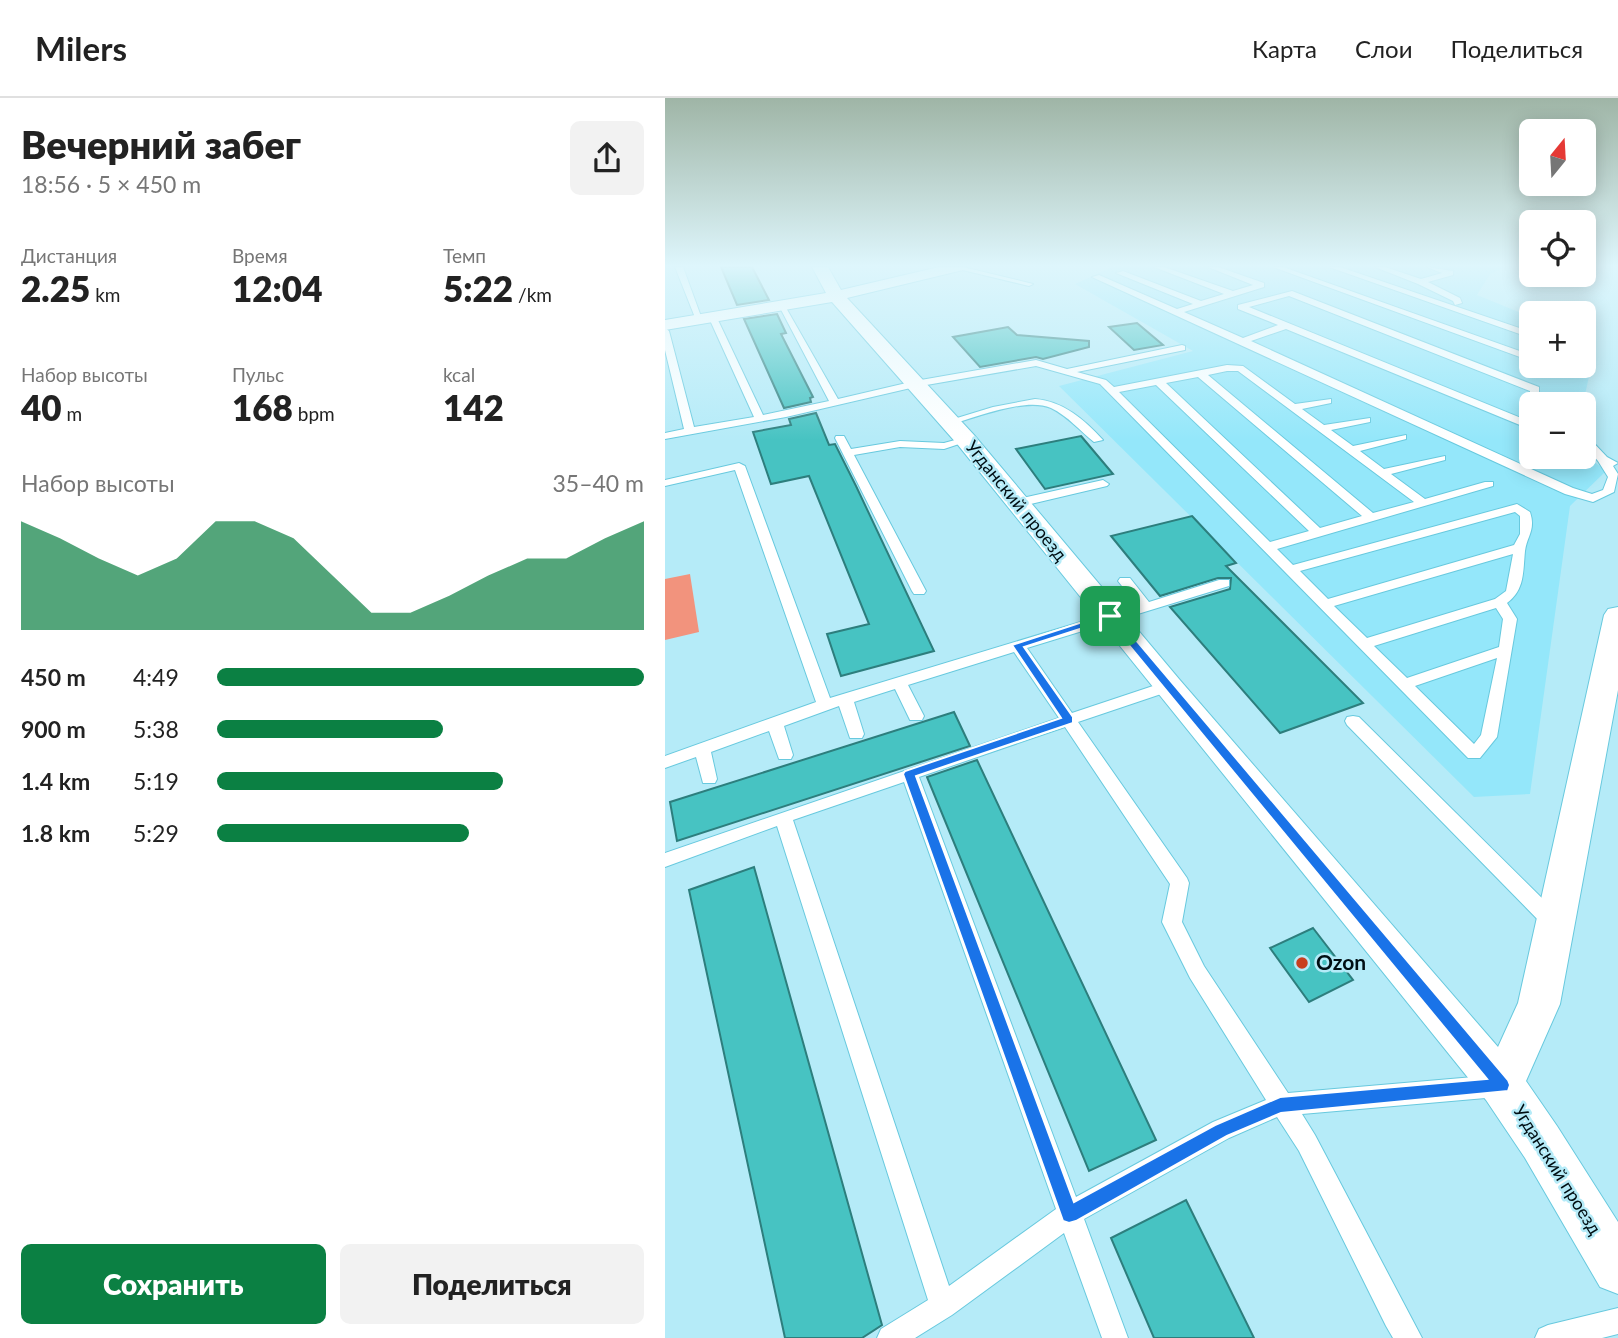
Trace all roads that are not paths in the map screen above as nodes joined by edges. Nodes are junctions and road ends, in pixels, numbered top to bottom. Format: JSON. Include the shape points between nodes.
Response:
{"nodes":[{"id":1,"x":709,"y":325,"type":"edge"},
{"id":2,"x":792,"y":325,"type":"edge"},
{"id":3,"x":863,"y":325,"type":"edge"},
{"id":4,"x":1206,"y":325,"type":"edge"},
{"id":5,"x":1371,"y":325,"type":"edge"},
{"id":6,"x":1439,"y":325,"type":"edge"},
{"id":7,"x":1502,"y":325,"type":"edge"},
{"id":8,"x":1285,"y":326,"type":"joint"},
{"id":9,"x":665,"y":331,"type":"edge"},
{"id":10,"x":1519,"y":331,"type":"edge"},
{"id":11,"x":1243,"y":341,"type":"junction"},
{"id":12,"x":1182,"y":348,"type":"dead end"},
{"id":13,"x":1519,"y":354,"type":"edge"},
{"id":14,"x":1067,"y":371,"type":"junction"},
{"id":15,"x":1201,"y":373,"type":"junction"},
{"id":16,"x":1158,"y":381,"type":"junction"},
{"id":17,"x":915,"y":384,"type":"junction"},
{"id":18,"x":1111,"y":391,"type":"junction"},
{"id":19,"x":1535,"y":392,"type":"edge"},
{"id":20,"x":1327,"y":401,"type":"dead end"},
{"id":21,"x":835,"y":402,"type":"junction"},
{"id":22,"x":1295,"y":407,"type":"junction"},
{"id":23,"x":759,"y":417,"type":"junction"},
{"id":24,"x":1366,"y":420,"type":"dead end"},
{"id":25,"x":1519,"y":421,"type":"edge"},
{"id":26,"x":1324,"y":428,"type":"junction"},
{"id":27,"x":690,"y":431,"type":"junction"},
{"id":28,"x":958,"y":431,"type":"junction"},
{"id":29,"x":665,"y":436,"type":"edge"},
{"id":30,"x":1402,"y":437,"type":"dead end"},
{"id":31,"x":840,"y":438,"type":"dead end"},
{"id":32,"x":1098,"y":440,"type":"dead end"},
{"id":33,"x":1353,"y":450,"type":"junction"},
{"id":34,"x":1596,"y":452,"type":"edge"},
{"id":35,"x":848,"y":453,"type":"junction"},
{"id":36,"x":1441,"y":458,"type":"dead end"},
{"id":37,"x":1603,"y":459,"type":"junction"},
{"id":38,"x":1618,"y":465,"type":"edge"},
{"id":39,"x":1383,"y":473,"type":"junction"},
{"id":40,"x":665,"y":483,"type":"edge"},
{"id":41,"x":1103,"y":484,"type":"dead end"},
{"id":42,"x":1489,"y":484,"type":"dead end"},
{"id":43,"x":1018,"y":503,"type":"junction"},
{"id":44,"x":1423,"y":503,"type":"junction"},
{"id":45,"x":1371,"y":518,"type":"junction"},
{"id":46,"x":1318,"y":533,"type":"junction"},
{"id":47,"x":1268,"y":547,"type":"junction"},
{"id":48,"x":1519,"y":548,"type":"junction"},
{"id":49,"x":1290,"y":569,"type":"junction"},
{"id":50,"x":1125,"y":581,"type":"dead end"},
{"id":51,"x":1224,"y":583,"type":"dead end"},
{"id":52,"x":919,"y":591,"type":"dead end"},
{"id":53,"x":1500,"y":602,"type":"junction"},
{"id":54,"x":1325,"y":604,"type":"junction"},
{"id":55,"x":1145,"y":606,"type":"junction"},
{"id":56,"x":1618,"y":615,"type":"edge"},
{"id":57,"x":1110,"y":616,"type":"junction"},
{"id":58,"x":1364,"y":644,"type":"junction"},
{"id":59,"x":1017,"y":645,"type":"junction"},
{"id":60,"x":1506,"y":650,"type":"junction"},
{"id":61,"x":899,"y":682,"type":"junction"},
{"id":62,"x":1405,"y":684,"type":"junction"},
{"id":63,"x":1168,"y":686,"type":"junction"},
{"id":64,"x":845,"y":699,"type":"junction"},
{"id":65,"x":825,"y":705,"type":"junction"},
{"id":66,"x":916,"y":716,"type":"dead end"},
{"id":67,"x":1069,"y":720,"type":"junction"},
{"id":68,"x":1353,"y":722,"type":"dead end"},
{"id":69,"x":775,"y":723,"type":"junction"},
{"id":70,"x":856,"y":734,"type":"dead end"},
{"id":71,"x":702,"y":749,"type":"junction"},
{"id":72,"x":785,"y":755,"type":"dead end"},
{"id":73,"x":665,"y":762,"type":"edge"},
{"id":74,"x":909,"y":774,"type":"junction"},
{"id":75,"x":709,"y":779,"type":"dead end"},
{"id":76,"x":783,"y":817,"type":"junction"},
{"id":77,"x":665,"y":860,"type":"edge"},
{"id":78,"x":1555,"y":923,"type":"junction"},
{"id":79,"x":1502,"y":1085,"type":"junction"},
{"id":80,"x":1280,"y":1105,"type":"junction"},
{"id":81,"x":1069,"y":1214,"type":"junction"},
{"id":82,"x":1618,"y":1269,"type":"edge"},
{"id":83,"x":943,"y":1306,"type":"junction"},
{"id":84,"x":1618,"y":1321,"type":"edge"},
{"id":85,"x":890,"y":1338,"type":"edge"},
{"id":86,"x":1115,"y":1338,"type":"edge"},
{"id":87,"x":1409,"y":1338,"type":"edge"},
{"id":88,"x":1548,"y":1338,"type":"edge"}],
"edges":[{"from":1,"to":23,"type":"lane"},
{"from":2,"to":21,"type":"lane"},
{"from":3,"to":17,"type":"street","name":"Угданский проезд"},
{"from":4,"to":11,"type":"lane"},
{"from":5,"to":19,"type":"lane"},
{"from":6,"to":13,"type":"lane"},
{"from":7,"to":10,"type":"lane"},
{"from":8,"to":11,"type":"lane"},
{"from":8,"to":25,"type":"lane"},
{"from":9,"to":27,"type":"lane"},
{"from":11,"to":37,"type":"lane","via":[[1569,491],[1593,498],[1608,492],[1614,477]]},
{"from":12,"to":14,"type":"lane"},
{"from":14,"to":17,"type":"lane","via":[[1036,363]]},
{"from":14,"to":18,"type":"lane","via":[[1103,382]]},
{"from":15,"to":16,"type":"lane"},
{"from":15,"to":22,"type":"lane","via":[[1240,368]]},
{"from":15,"to":45,"type":"lane"},
{"from":16,"to":18,"type":"lane"},
{"from":16,"to":46,"type":"lane"},
{"from":17,"to":21,"type":"lane"},
{"from":17,"to":28,"type":"street","name":"Угданский проезд"},
{"from":18,"to":47,"type":"lane"},
{"from":20,"to":22,"type":"lane"},
{"from":21,"to":23,"type":"lane"},
{"from":22,"to":26,"type":"lane"},
{"from":23,"to":27,"type":"lane"},
{"from":24,"to":26,"type":"lane"},
{"from":26,"to":33,"type":"lane"},
{"from":27,"to":29,"type":"lane"},
{"from":28,"to":32,"type":"lane","via":[[1022,405],[1044,403],[1059,409]]},
{"from":28,"to":35,"type":"lane","via":[[944,446],[900,444]]},
{"from":28,"to":43,"type":"street","name":"Угданский проезд"},
{"from":30,"to":33,"type":"lane"},
{"from":31,"to":35,"type":"lane"},
{"from":33,"to":39,"type":"lane"},
{"from":34,"to":37,"type":"lane"},
{"from":35,"to":52,"type":"lane"},
{"from":36,"to":39,"type":"lane"},
{"from":37,"to":38,"type":"lane"},
{"from":39,"to":44,"type":"lane"},
{"from":40,"to":65,"type":"lane","via":[[739,466]]},
{"from":41,"to":43,"type":"lane"},
{"from":42,"to":44,"type":"lane"},
{"from":43,"to":57,"type":"street","name":"Угданский проезд"},
{"from":44,"to":45,"type":"lane"},
{"from":45,"to":46,"type":"lane"},
{"from":46,"to":47,"type":"lane"},
{"from":47,"to":49,"type":"lane"},
{"from":48,"to":49,"type":"lane","via":[[1526,534],[1526,514],[1517,508]]},
{"from":48,"to":53,"type":"lane","via":[[1513,593]]},
{"from":48,"to":54,"type":"lane"},
{"from":49,"to":54,"type":"lane"},
{"from":50,"to":55,"type":"lane"},
{"from":51,"to":55,"type":"lane"},
{"from":53,"to":58,"type":"lane"},
{"from":53,"to":60,"type":"lane","via":[[1510,619]]},
{"from":54,"to":58,"type":"lane"},
{"from":55,"to":57,"type":"lane"},
{"from":56,"to":78,"type":"street"},
{"from":57,"to":59,"type":"lane"},
{"from":57,"to":63,"type":"street","name":"Угданский проезд"},
{"from":58,"to":62,"type":"lane"},
{"from":59,"to":61,"type":"lane"},
{"from":59,"to":67,"type":"lane"},
{"from":60,"to":62,"type":"lane"},
{"from":60,"to":62,"type":"lane","via":[[1489,737],[1474,754]]},
{"from":61,"to":64,"type":"lane"},
{"from":61,"to":66,"type":"lane"},
{"from":63,"to":67,"type":"lane"},
{"from":63,"to":79,"type":"street","name":"Угданский проезд"},
{"from":64,"to":65,"type":"lane"},
{"from":64,"to":70,"type":"lane"},
{"from":65,"to":69,"type":"lane"},
{"from":67,"to":74,"type":"lane"},
{"from":67,"to":80,"type":"lane","via":[[1180,883],[1172,922],[1197,972]]},
{"from":68,"to":78,"type":"lane"},
{"from":69,"to":71,"type":"lane"},
{"from":69,"to":72,"type":"lane"},
{"from":71,"to":73,"type":"lane"},
{"from":71,"to":75,"type":"lane"},
{"from":74,"to":76,"type":"lane"},
{"from":74,"to":81,"type":"lane"},
{"from":76,"to":77,"type":"lane"},
{"from":76,"to":83,"type":"lane"},
{"from":78,"to":79,"type":"street","via":[[1539,1004]]},
{"from":79,"to":80,"type":"lane"},
{"from":79,"to":82,"type":"street","name":"Угданский проезд"},
{"from":80,"to":81,"type":"lane","via":[[1221,1130]]},
{"from":80,"to":87,"type":"lane","via":[[1307,1143]]},
{"from":81,"to":83,"type":"lane"},
{"from":81,"to":86,"type":"lane"},
{"from":83,"to":85,"type":"lane"},
{"from":84,"to":88,"type":"lane"}]}
